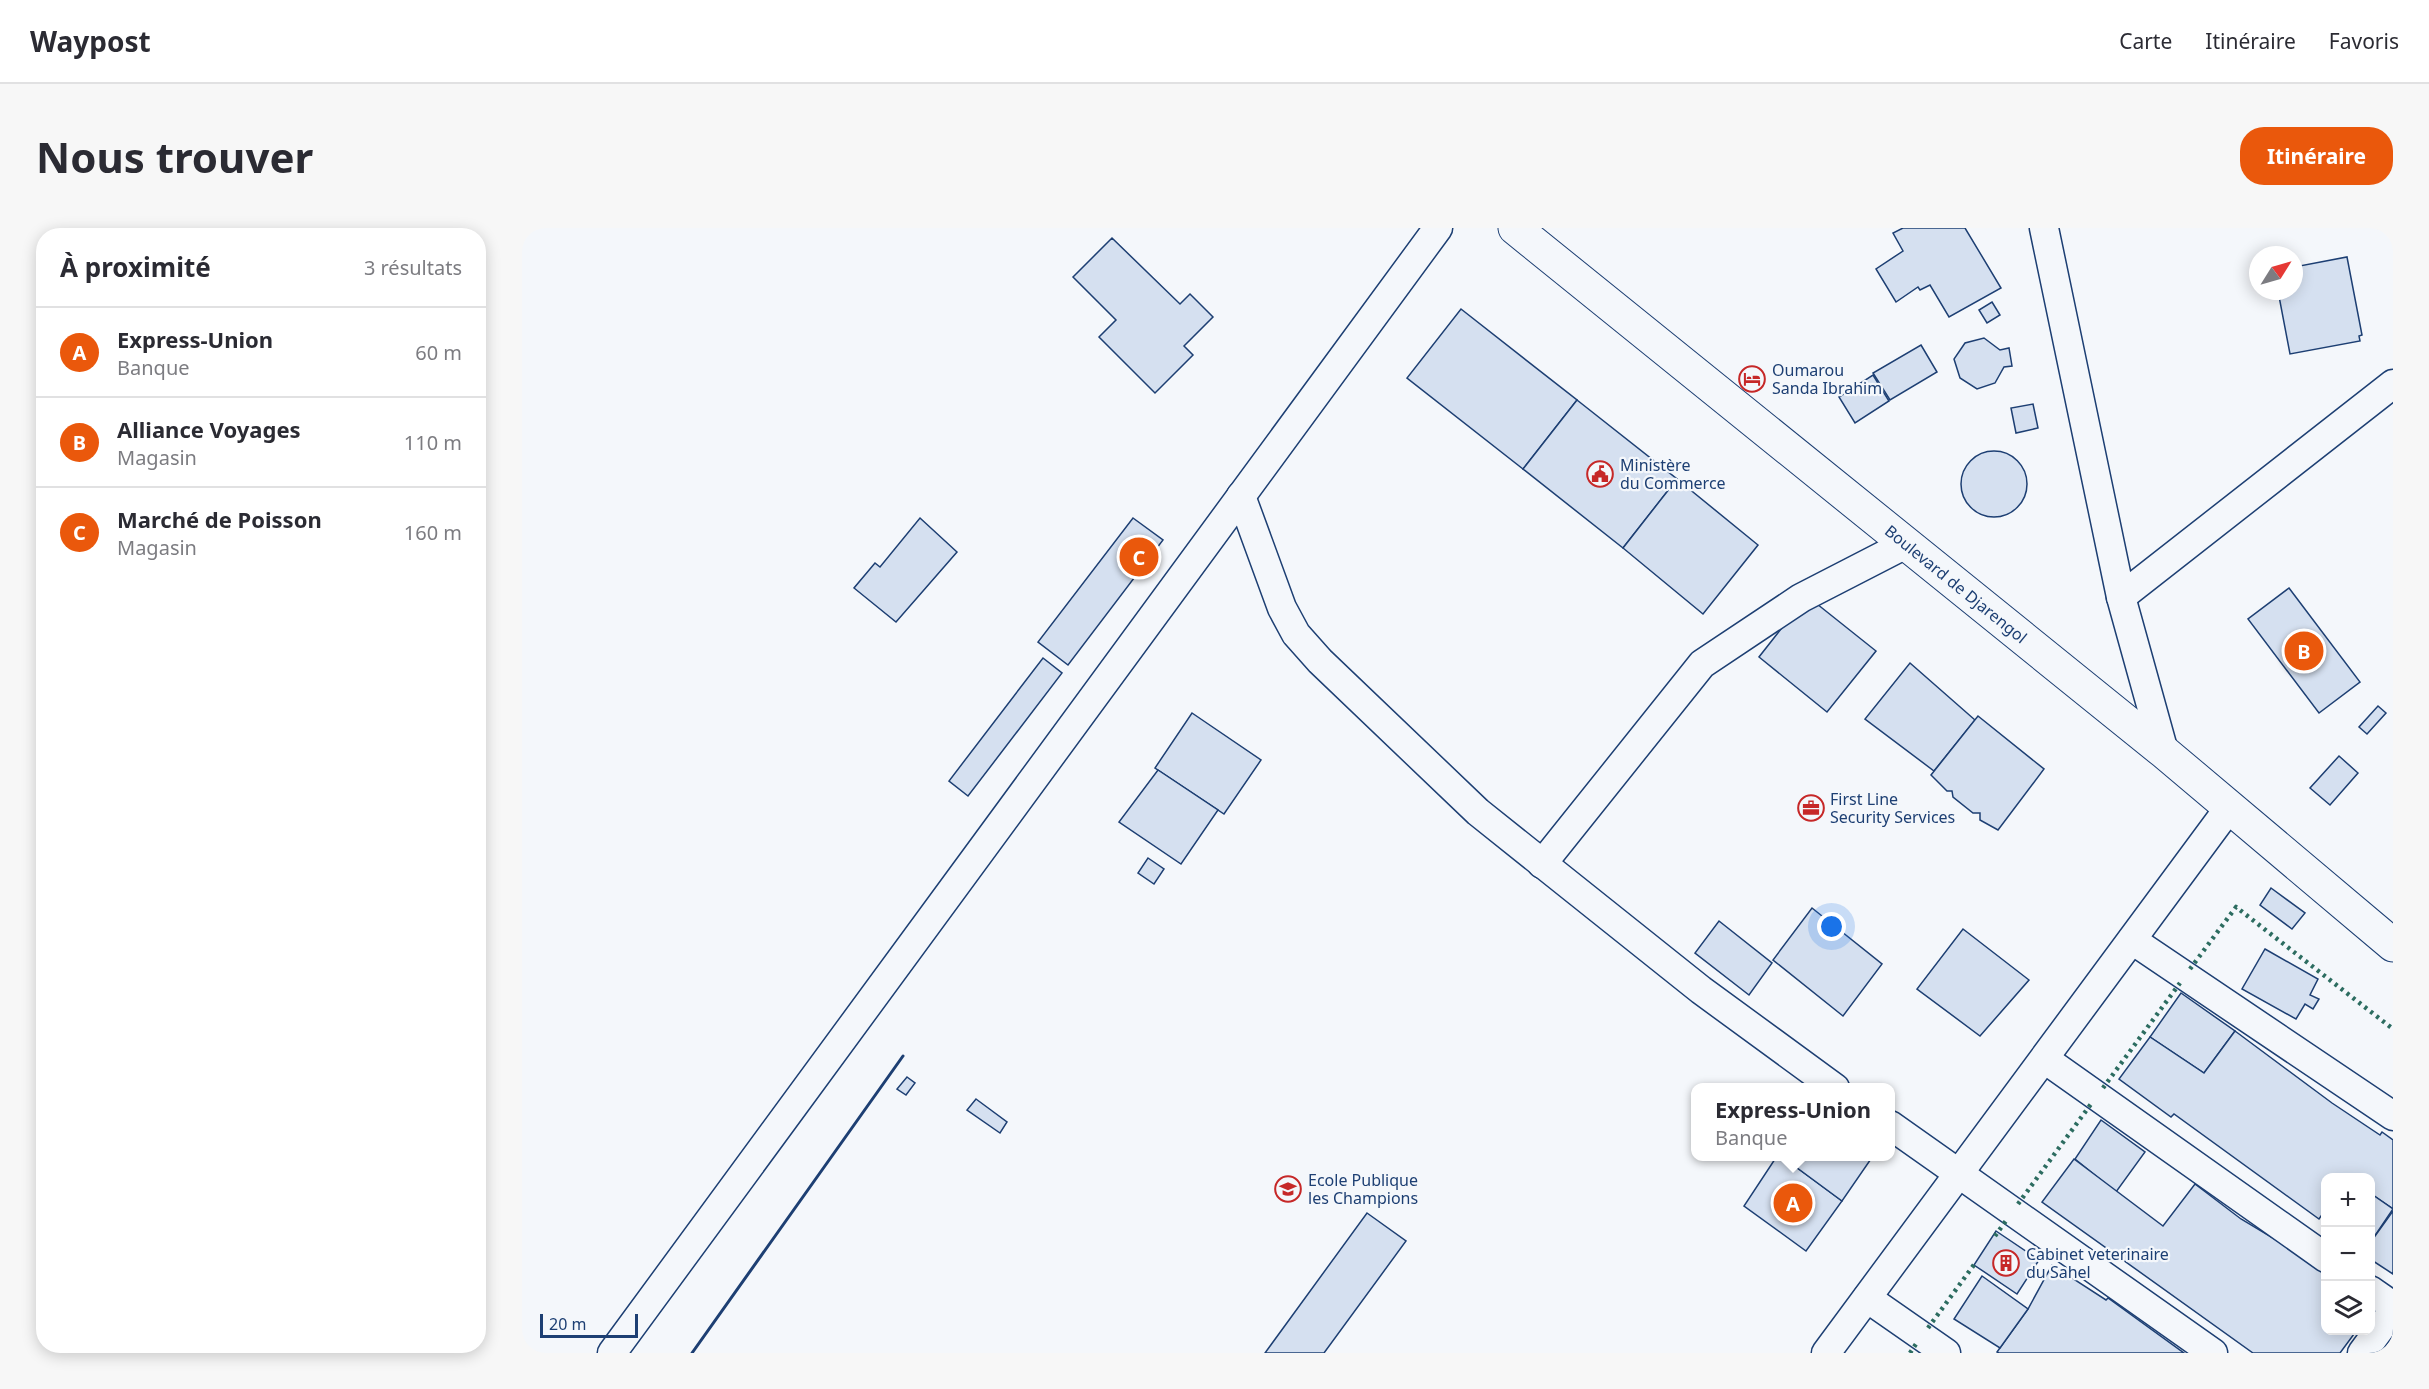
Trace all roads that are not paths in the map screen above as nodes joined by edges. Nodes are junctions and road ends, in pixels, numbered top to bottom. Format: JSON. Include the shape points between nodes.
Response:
{"nodes":[{"id":1,"x":1438,"y":228,"type":"edge"},
{"id":2,"x":1515,"y":228,"type":"edge"},
{"id":3,"x":2044,"y":228,"type":"edge"},
{"id":4,"x":2393,"y":384,"type":"edge"},
{"id":5,"x":1241,"y":496,"type":"junction"},
{"id":6,"x":1906,"y":544,"type":"junction"},
{"id":7,"x":2121,"y":597,"type":"junction"},
{"id":8,"x":2164,"y":752,"type":"junction"},
{"id":9,"x":2229,"y":808,"type":"junction"},
{"id":10,"x":1542,"y":864,"type":"junction"},
{"id":11,"x":2132,"y":940,"type":"junction"},
{"id":12,"x":2393,"y":945,"type":"edge"},
{"id":13,"x":2046,"y":1059,"type":"junction"},
{"id":14,"x":1828,"y":1083,"type":"edge"},
{"id":15,"x":2393,"y":1116,"type":"edge"},
{"id":16,"x":1895,"y":1128,"type":"edge"},
{"id":17,"x":1959,"y":1173,"type":"junction"},
{"id":18,"x":2321,"y":1255,"type":"edge"},
{"id":19,"x":2375,"y":1293,"type":"edge"},
{"id":20,"x":1867,"y":1298,"type":"junction"},
{"id":21,"x":2393,"y":1306,"type":"edge"},
{"id":22,"x":2393,"y":1311,"type":"edge"},
{"id":23,"x":612,"y":1353,"type":"edge"},
{"id":24,"x":1826,"y":1353,"type":"edge"},
{"id":25,"x":1946,"y":1353,"type":"edge"},
{"id":26,"x":2213,"y":1353,"type":"edge"},
{"id":27,"x":2362,"y":1353,"type":"edge"}],
"edges":[{"from":1,"to":5,"type":"street"},
{"from":2,"to":6,"type":"main road","name":"Boulevard de Djarengol"},
{"from":3,"to":7,"type":"street"},
{"from":4,"to":7,"type":"street"},
{"from":5,"to":10,"type":"street","via":[[1282,608],[1296,634],[1427,766]]},
{"from":5,"to":23,"type":"street"},
{"from":6,"to":8,"type":"main road","name":"Boulevard de Djarengol"},
{"from":6,"to":10,"type":"street","via":[[1801,598],[1702,664]]},
{"from":7,"to":8,"type":"street"},
{"from":8,"to":9,"type":"main road","name":"Boulevard de Djarengol"},
{"from":9,"to":11,"type":"street"},
{"from":9,"to":12,"type":"main road","name":"Boulevard de Djarengol"},
{"from":10,"to":14,"type":"street","via":[[1701,990]]},
{"from":11,"to":13,"type":"street"},
{"from":11,"to":15,"type":"street"},
{"from":13,"to":17,"type":"street"},
{"from":13,"to":18,"type":"street"},
{"from":16,"to":17,"type":"street"},
{"from":17,"to":20,"type":"street"},
{"from":17,"to":26,"type":"street"},
{"from":19,"to":21,"type":"street"},
{"from":20,"to":24,"type":"street"},
{"from":20,"to":25,"type":"street"},
{"from":22,"to":27,"type":"street"}]}
